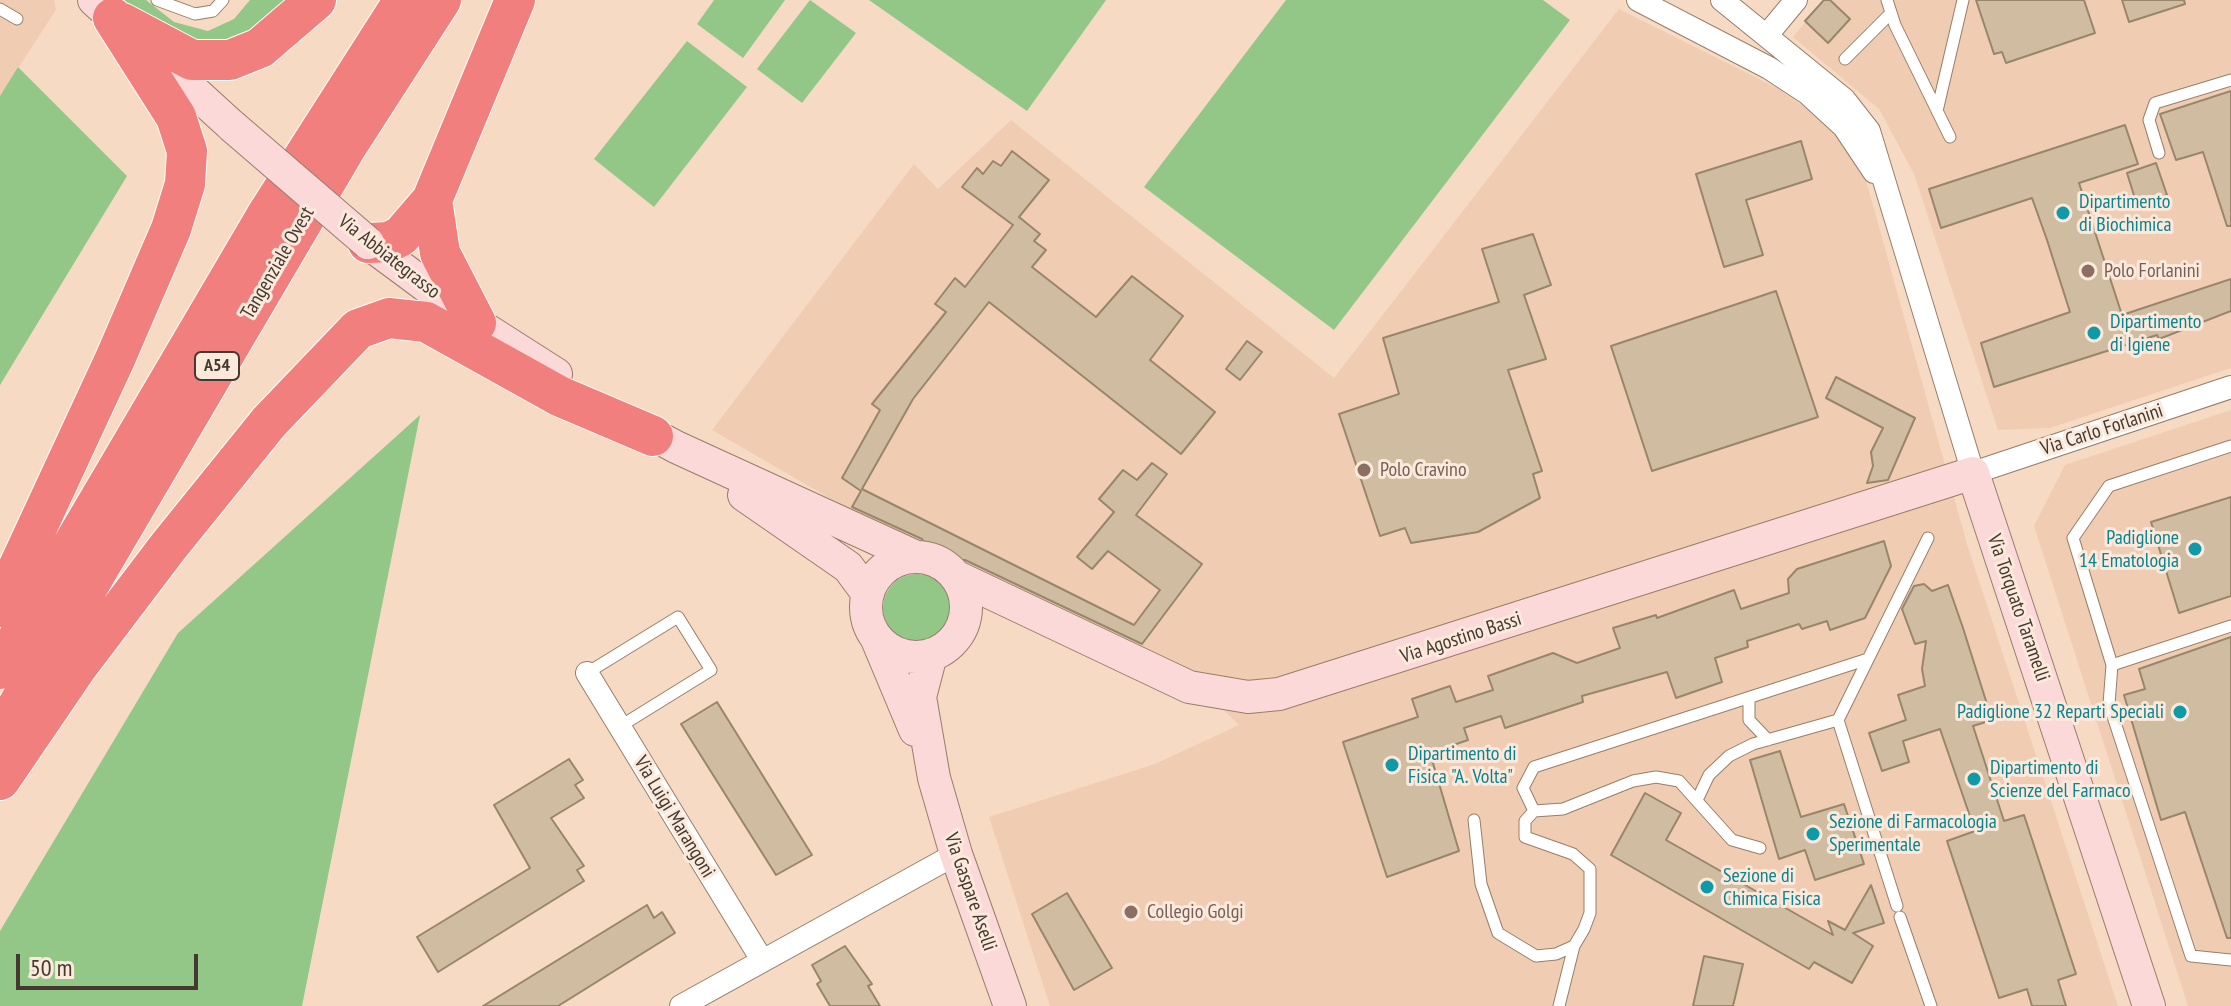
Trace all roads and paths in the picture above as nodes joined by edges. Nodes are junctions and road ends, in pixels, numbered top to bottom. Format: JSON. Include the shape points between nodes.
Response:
{"nodes":[{"id":1,"x":157,"y":0,"type":"edge"},
{"id":2,"x":223,"y":0,"type":"edge"},
{"id":3,"x":316,"y":0,"type":"edge"},
{"id":4,"x":404,"y":0,"type":"edge"},
{"id":5,"x":441,"y":0,"type":"edge"},
{"id":6,"x":515,"y":0,"type":"edge"},
{"id":7,"x":1638,"y":0,"type":"edge"},
{"id":8,"x":1720,"y":0,"type":"edge"},
{"id":9,"x":1796,"y":0,"type":"edge"},
{"id":10,"x":1887,"y":0,"type":"edge"},
{"id":11,"x":1963,"y":0,"type":"edge"},
{"id":12,"x":0,"y":9,"type":"edge"},
{"id":13,"x":103,"y":9,"type":"edge"},
{"id":14,"x":1891,"y":13,"type":"junction"},
{"id":15,"x":17,"y":19,"type":"dead end"},
{"id":16,"x":1699,"y":33,"type":"junction"},
{"id":17,"x":1767,"y":35,"type":"junction"},
{"id":18,"x":1845,"y":59,"type":"dead end"},
{"id":19,"x":2231,"y":80,"type":"edge"},
{"id":20,"x":1937,"y":111,"type":"junction"},
{"id":21,"x":1950,"y":137,"type":"dead end"},
{"id":22,"x":2159,"y":153,"type":"dead end"},
{"id":23,"x":432,"y":200,"type":"junction"},
{"id":24,"x":1895,"y":208,"type":"junction"},
{"id":25,"x":368,"y":243,"type":"junction"},
{"id":26,"x":476,"y":323,"type":"junction"},
{"id":27,"x":2231,"y":387,"type":"edge"},
{"id":28,"x":664,"y":442,"type":"junction"},
{"id":29,"x":2231,"y":446,"type":"edge"},
{"id":30,"x":1973,"y":473,"type":"junction"},
{"id":31,"x":1928,"y":538,"type":"dead end"},
{"id":32,"x":914,"y":556,"type":"junction"},
{"id":33,"x":957,"y":577,"type":"junction"},
{"id":34,"x":868,"y":594,"type":"junction"},
{"id":35,"x":0,"y":607,"type":"edge"},
{"id":36,"x":1030,"y":610,"type":"junction"},
{"id":37,"x":966,"y":618,"type":"junction"},
{"id":38,"x":2231,"y":626,"type":"edge"},
{"id":39,"x":876,"y":637,"type":"junction"},
{"id":40,"x":931,"y":655,"type":"junction"},
{"id":41,"x":1868,"y":659,"type":"junction"},
{"id":42,"x":2112,"y":665,"type":"junction"},
{"id":43,"x":0,"y":669,"type":"edge"},
{"id":44,"x":587,"y":673,"type":"joint"},
{"id":45,"x":1749,"y":698,"type":"junction"},
{"id":46,"x":1838,"y":720,"type":"junction"},
{"id":47,"x":619,"y":727,"type":"junction"},
{"id":48,"x":0,"y":736,"type":"edge"},
{"id":49,"x":1768,"y":740,"type":"junction"},
{"id":50,"x":934,"y":778,"type":"junction"},
{"id":51,"x":0,"y":780,"type":"edge"},
{"id":52,"x":1698,"y":798,"type":"junction"},
{"id":53,"x":1534,"y":811,"type":"junction"},
{"id":54,"x":1474,"y":820,"type":"dead end"},
{"id":55,"x":1760,"y":848,"type":"dead end"},
{"id":56,"x":956,"y":854,"type":"junction"},
{"id":57,"x":1574,"y":946,"type":"junction"},
{"id":58,"x":762,"y":960,"type":"junction"},
{"id":59,"x":2231,"y":960,"type":"edge"},
{"id":60,"x":681,"y":1006,"type":"edge"},
{"id":61,"x":1010,"y":1006,"type":"edge"},
{"id":62,"x":1559,"y":1006,"type":"edge"},
{"id":63,"x":1931,"y":1006,"type":"edge"},
{"id":64,"x":2149,"y":1006,"type":"edge"}],
"edges":[{"from":1,"to":2,"type":"lane","via":[[202,14]]},
{"from":3,"to":13,"type":"highway","via":[[260,48],[230,60],[177,55]]},
{"from":4,"to":43,"type":"highway","name":"Tangenziale Ovest","number":"A54","via":[[268,213]]},
{"from":5,"to":48,"type":"highway","name":"Tangenziale Ovest","number":"A54","via":[[345,149]]},
{"from":6,"to":23,"type":"highway"},
{"from":7,"to":16,"type":"street","name":"Via Torquato Taramelli"},
{"from":8,"to":16,"type":"street","name":"Via Torquato Taramelli","via":[[1716,18]]},
{"from":8,"to":17,"type":"street","name":"Via Torquato Taramelli"},
{"from":9,"to":17,"type":"street"},
{"from":10,"to":14,"type":"lane"},
{"from":11,"to":20,"type":"lane"},
{"from":12,"to":15,"type":"lane"},
{"from":13,"to":25,"type":"main road","name":"Via Abbiategrasso","bridge":true},
{"from":13,"to":35,"type":"highway","via":[[176,117],[187,151],[185,184],[115,359]]},
{"from":14,"to":18,"type":"lane"},
{"from":14,"to":20,"type":"lane"},
{"from":16,"to":24,"type":"street","name":"Via Torquato Taramelli","via":[[1769,68],[1825,107],[1863,154]]},
{"from":17,"to":24,"type":"street","name":"Via Torquato Taramelli","via":[[1860,117]]},
{"from":19,"to":22,"type":"lane","via":[[2155,103],[2149,120]]},
{"from":20,"to":21,"type":"lane"},
{"from":23,"to":25,"type":"highway","via":[[401,236]]},
{"from":23,"to":26,"type":"highway","via":[[440,253]]},
{"from":24,"to":30,"type":"street","name":"Via Torquato Taramelli"},
{"from":25,"to":26,"type":"main road","name":"Via Abbiategrasso"},
{"from":26,"to":28,"type":"main road","name":"Via Abbiategrasso"},
{"from":27,"to":30,"type":"street","name":"Via Carlo Forlanini"},
{"from":28,"to":32,"type":"main road","name":"Via Abbiategrasso"},
{"from":28,"to":34,"type":"main road","name":"Via Abbiategrasso","via":[[848,567]]},
{"from":28,"to":51,"type":"highway","via":[[559,396],[426,322],[389,318],[358,329],[269,422],[168,547]]},
{"from":29,"to":42,"type":"lane","via":[[2109,486],[2073,538]]},
{"from":30,"to":36,"type":"main road","name":"Via Agostino Bassi","via":[[1279,694],[1248,697],[1189,687]]},
{"from":30,"to":64,"type":"main road","name":"Via Torquato Taramelli"},
{"from":31,"to":41,"type":"lane"},
{"from":32,"to":33,"type":"main road","via":[[938,562]]},
{"from":32,"to":34,"type":"main road","via":[[885,568]]},
{"from":33,"to":36,"type":"main road","name":"Via Agostino Bassi"},
{"from":33,"to":37,"type":"main road"},
{"from":34,"to":39,"type":"main road","via":[[869,624]]},
{"from":36,"to":37,"type":"main road","via":[[993,606]]},
{"from":37,"to":40,"type":"main road","via":[[947,647]]},
{"from":38,"to":42,"type":"lane"},
{"from":39,"to":40,"type":"main road","via":[[910,657]]},
{"from":39,"to":50,"type":"main road","name":"Via Gaspare Aselli"},
{"from":40,"to":50,"type":"main road","name":"Via Gaspare Aselli","via":[[920,697]]},
{"from":41,"to":45,"type":"lane"},
{"from":41,"to":46,"type":"lane"},
{"from":42,"to":59,"type":"lane","via":[[2109,704],[2191,956]]},
{"from":44,"to":47,"type":"street","name":"Via Luigi Marangoni"},
{"from":44,"to":47,"type":"lane","via":[[678,617],[711,670]]},
{"from":45,"to":49,"type":"lane","via":[[1749,720]]},
{"from":45,"to":53,"type":"lane","via":[[1534,767],[1523,788]]},
{"from":46,"to":49,"type":"lane"},
{"from":46,"to":63,"type":"lane"},
{"from":47,"to":58,"type":"street","name":"Via Luigi Marangoni"},
{"from":49,"to":52,"type":"lane","via":[[1729,756],[1709,775]]},
{"from":50,"to":56,"type":"main road","name":"Via Gaspare Aselli"},
{"from":52,"to":53,"type":"lane","via":[[1679,781],[1656,777],[1563,809]]},
{"from":52,"to":55,"type":"lane","via":[[1732,840]]},
{"from":53,"to":57,"type":"lane","via":[[1525,821],[1525,837],[1573,854],[1590,869],[1590,913]]},
{"from":54,"to":57,"type":"lane","via":[[1481,884],[1498,933],[1536,956]]},
{"from":56,"to":58,"type":"street"},
{"from":56,"to":61,"type":"main road","name":"Via Gaspare Aselli"},
{"from":57,"to":62,"type":"lane"},
{"from":58,"to":60,"type":"street"}]}
